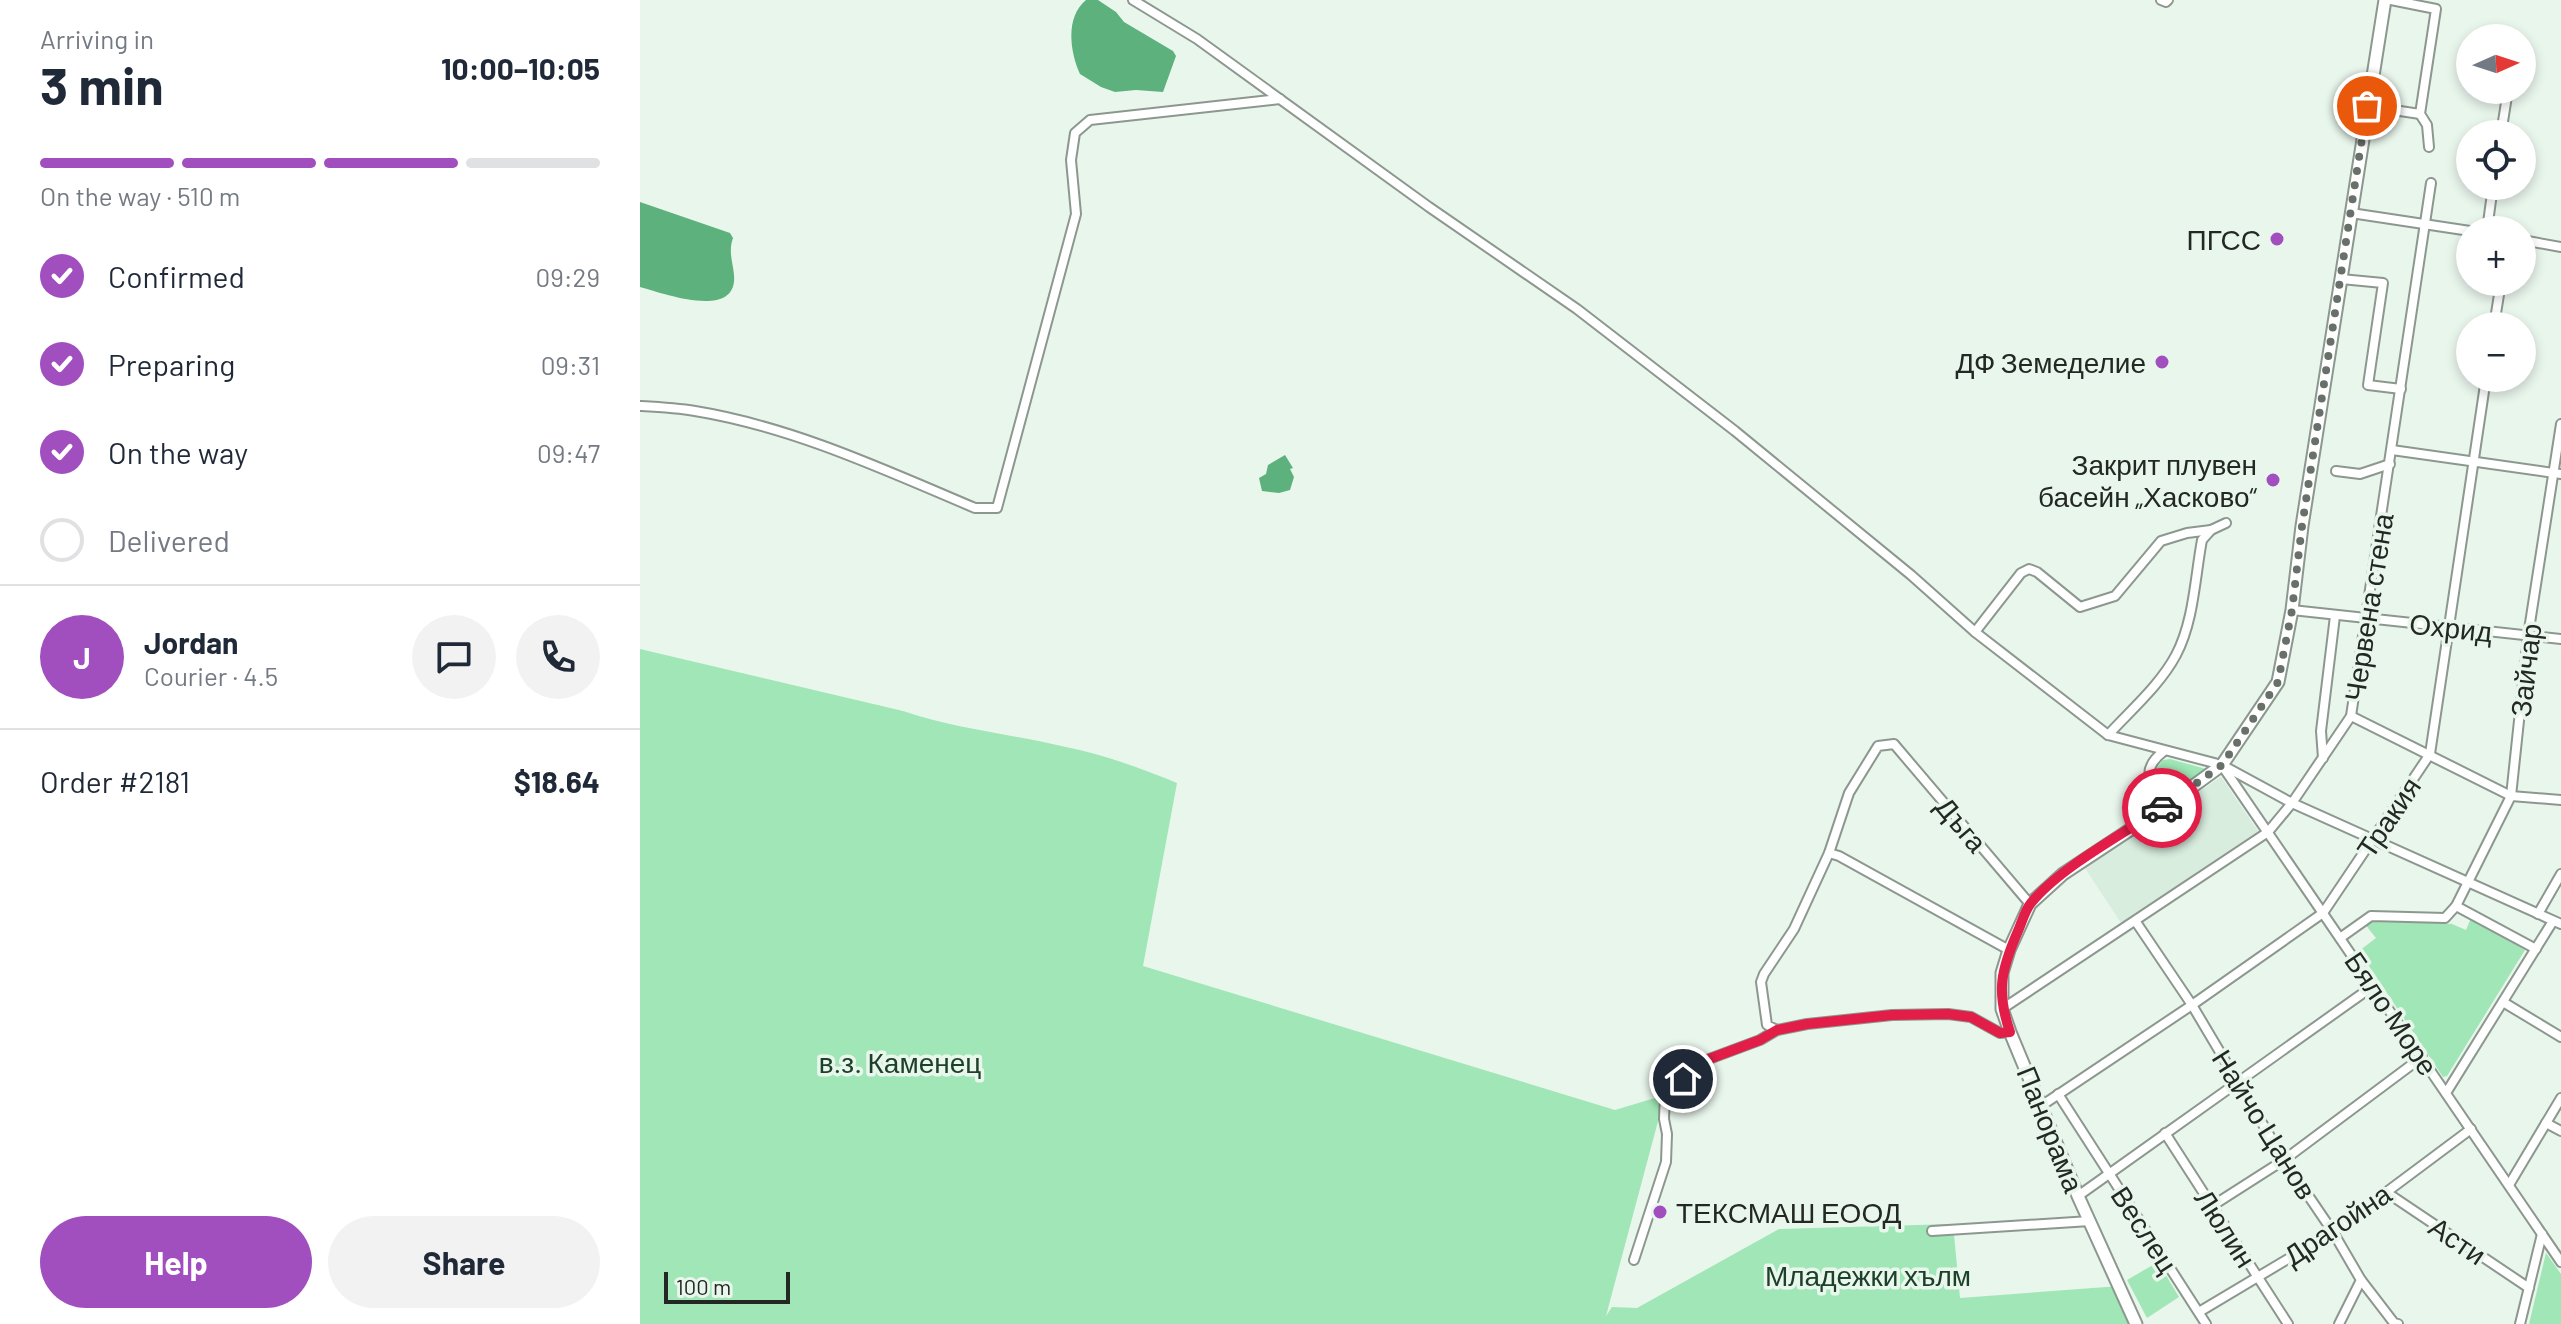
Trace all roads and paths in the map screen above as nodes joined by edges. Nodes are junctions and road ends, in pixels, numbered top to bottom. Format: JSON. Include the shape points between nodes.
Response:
{"nodes":[{"id":1,"x":1133,"y":0,"type":"edge"},
{"id":2,"x":2161,"y":0,"type":"edge"},
{"id":3,"x":2168,"y":0,"type":"edge"},
{"id":4,"x":2388,"y":0,"type":"edge"},
{"id":5,"x":1281,"y":99,"type":"junction"},
{"id":6,"x":2367,"y":106,"type":"junction"},
{"id":7,"x":2420,"y":114,"type":"junction"},
{"id":8,"x":2429,"y":147,"type":"dead end"},
{"id":9,"x":2431,"y":183,"type":"dead end"},
{"id":10,"x":2351,"y":213,"type":"junction"},
{"id":11,"x":2426,"y":223,"type":"junction"},
{"id":12,"x":2456,"y":228,"type":"edge"},
{"id":13,"x":2536,"y":243,"type":"edge"},
{"id":14,"x":2561,"y":247,"type":"edge"},
{"id":15,"x":2341,"y":279,"type":"junction"},
{"id":16,"x":2401,"y":389,"type":"junction"},
{"id":17,"x":2484,"y":392,"type":"edge"},
{"id":18,"x":640,"y":406,"type":"edge"},
{"id":19,"x":2561,"y":424,"type":"edge"},
{"id":20,"x":2392,"y":450,"type":"junction"},
{"id":21,"x":2473,"y":462,"type":"junction"},
{"id":22,"x":2390,"y":464,"type":"junction"},
{"id":23,"x":2336,"y":471,"type":"dead end"},
{"id":24,"x":2557,"y":474,"type":"edge"},
{"id":25,"x":2226,"y":523,"type":"dead end"},
{"id":26,"x":2211,"y":530,"type":"junction"},
{"id":27,"x":2292,"y":610,"type":"junction"},
{"id":28,"x":2335,"y":616,"type":"junction"},
{"id":29,"x":2367,"y":618,"type":"junction"},
{"id":30,"x":2447,"y":628,"type":"junction"},
{"id":31,"x":1975,"y":632,"type":"junction"},
{"id":32,"x":2528,"y":636,"type":"junction"},
{"id":33,"x":2561,"y":639,"type":"edge"},
{"id":34,"x":2351,"y":716,"type":"junction"},
{"id":35,"x":2108,"y":735,"type":"junction"},
{"id":36,"x":2164,"y":751,"type":"junction"},
{"id":37,"x":2430,"y":754,"type":"junction"},
{"id":38,"x":2323,"y":758,"type":"junction"},
{"id":39,"x":2222,"y":765,"type":"junction"},
{"id":40,"x":2511,"y":796,"type":"junction"},
{"id":41,"x":2561,"y":800,"type":"edge"},
{"id":42,"x":2292,"y":803,"type":"junction"},
{"id":43,"x":2166,"y":806,"type":"junction"},
{"id":44,"x":2268,"y":832,"type":"junction"},
{"id":45,"x":2373,"y":840,"type":"junction"},
{"id":46,"x":1829,"y":853,"type":"junction"},
{"id":47,"x":2561,"y":874,"type":"edge"},
{"id":48,"x":2469,"y":883,"type":"junction"},
{"id":49,"x":2030,"y":904,"type":"junction"},
{"id":50,"x":2456,"y":906,"type":"junction"},
{"id":51,"x":2323,"y":913,"type":"junction"},
{"id":52,"x":2538,"y":914,"type":"junction"},
{"id":53,"x":2136,"y":922,"type":"junction"},
{"id":54,"x":2557,"y":922,"type":"edge"},
{"id":55,"x":2340,"y":938,"type":"junction"},
{"id":56,"x":2536,"y":949,"type":"junction"},
{"id":57,"x":2009,"y":950,"type":"junction"},
{"id":58,"x":2373,"y":986,"type":"junction"},
{"id":59,"x":2503,"y":1002,"type":"junction"},
{"id":60,"x":2192,"y":1005,"type":"junction"},
{"id":61,"x":2002,"y":1009,"type":"junction"},
{"id":62,"x":1777,"y":1030,"type":"junction"},
{"id":63,"x":2010,"y":1032,"type":"junction"},
{"id":64,"x":2561,"y":1037,"type":"edge"},
{"id":65,"x":2422,"y":1057,"type":"junction"},
{"id":66,"x":2239,"y":1082,"type":"junction"},
{"id":67,"x":2446,"y":1093,"type":"junction"},
{"id":68,"x":2058,"y":1094,"type":"junction"},
{"id":69,"x":2561,"y":1098,"type":"edge"},
{"id":70,"x":2041,"y":1106,"type":"junction"},
{"id":71,"x":2546,"y":1123,"type":"junction"},
{"id":72,"x":2471,"y":1129,"type":"junction"},
{"id":73,"x":2561,"y":1131,"type":"edge"},
{"id":74,"x":2165,"y":1133,"type":"junction"},
{"id":75,"x":2284,"y":1160,"type":"junction"},
{"id":76,"x":2109,"y":1173,"type":"junction"},
{"id":77,"x":2509,"y":1185,"type":"junction"},
{"id":78,"x":2386,"y":1192,"type":"junction"},
{"id":79,"x":2078,"y":1196,"type":"junction"},
{"id":80,"x":2212,"y":1206,"type":"junction"},
{"id":81,"x":2090,"y":1221,"type":"junction"},
{"id":82,"x":1932,"y":1231,"type":"dead end"},
{"id":83,"x":2333,"y":1232,"type":"junction"},
{"id":84,"x":2542,"y":1234,"type":"junction"},
{"id":85,"x":1634,"y":1260,"type":"dead end"},
{"id":86,"x":2561,"y":1262,"type":"edge"},
{"id":87,"x":2258,"y":1277,"type":"junction"},
{"id":88,"x":2361,"y":1280,"type":"junction"},
{"id":89,"x":2529,"y":1288,"type":"junction"},
{"id":90,"x":2199,"y":1312,"type":"junction"},
{"id":91,"x":2136,"y":1324,"type":"edge"},
{"id":92,"x":2206,"y":1324,"type":"edge"},
{"id":93,"x":2288,"y":1324,"type":"edge"},
{"id":94,"x":2339,"y":1324,"type":"edge"},
{"id":95,"x":2398,"y":1324,"type":"edge"},
{"id":96,"x":2520,"y":1324,"type":"edge"}],
"edges":[{"from":1,"to":5,"type":"street"},
{"from":2,"to":3,"type":"street"},
{"from":4,"to":6,"type":"street","name":"Панорама"},
{"from":4,"to":7,"type":"street","via":[[2436,9]]},
{"from":5,"to":18,"type":"street","via":[[1101,118],[1075,133],[1071,160],[1076,214],[997,508],[975,508],[792,435],[696,411]]},
{"from":5,"to":31,"type":"street","via":[[1650,365]]},
{"from":6,"to":7,"type":"street"},
{"from":6,"to":10,"type":"street","name":"Панорама"},
{"from":7,"to":8,"type":"street"},
{"from":9,"to":11,"type":"street","name":"Червена стена"},
{"from":10,"to":11,"type":"street"},
{"from":10,"to":15,"type":"street","name":"Панорама"},
{"from":11,"to":12,"type":"street"},
{"from":11,"to":16,"type":"street","name":"Червена стена"},
{"from":13,"to":14,"type":"street"},
{"from":15,"to":16,"type":"street","via":[[2383,283],[2368,385]]},
{"from":15,"to":27,"type":"street","name":"Панорама"},
{"from":16,"to":20,"type":"street","name":"Червена стена"},
{"from":17,"to":21,"type":"street","name":"Тракия"},
{"from":19,"to":24,"type":"street","name":"Зайчар"},
{"from":20,"to":21,"type":"street"},
{"from":20,"to":22,"type":"street","name":"Червена стена"},
{"from":21,"to":24,"type":"street"},
{"from":21,"to":30,"type":"street","name":"Тракия"},
{"from":22,"to":23,"type":"street","via":[[2360,474]]},
{"from":22,"to":29,"type":"street","name":"Червена стена"},
{"from":24,"to":32,"type":"street","name":"Зайчар"},
{"from":25,"to":26,"type":"street"},
{"from":26,"to":31,"type":"street","via":[[2161,541],[2115,596],[2080,607],[2029,569]]},
{"from":26,"to":35,"type":"street","via":[[2202,540],[2177,654]]},
{"from":27,"to":28,"type":"street","name":"Охрид"},
{"from":27,"to":39,"type":"street","name":"Панорама","via":[[2278,682]]},
{"from":28,"to":29,"type":"street","name":"Охрид"},
{"from":28,"to":38,"type":"street","via":[[2321,731]]},
{"from":29,"to":30,"type":"street","name":"Охрид"},
{"from":29,"to":34,"type":"street","name":"Червена стена"},
{"from":30,"to":32,"type":"street","name":"Охрид"},
{"from":30,"to":37,"type":"street","name":"Тракия"},
{"from":31,"to":35,"type":"street"},
{"from":32,"to":33,"type":"street","name":"Охрид"},
{"from":32,"to":40,"type":"street","name":"Зайчар"},
{"from":34,"to":37,"type":"street"},
{"from":34,"to":38,"type":"street","name":"Червена стена"},
{"from":35,"to":36,"type":"street"},
{"from":36,"to":39,"type":"street"},
{"from":36,"to":43,"type":"street","via":[[2151,761],[2148,772]]},
{"from":37,"to":40,"type":"street"},
{"from":37,"to":45,"type":"street","name":"Тракия"},
{"from":38,"to":42,"type":"street","name":"Червена стена"},
{"from":39,"to":42,"type":"street"},
{"from":39,"to":43,"type":"street","name":"Панорама"},
{"from":39,"to":44,"type":"street","name":"Бяло Море"},
{"from":40,"to":41,"type":"street"},
{"from":40,"to":48,"type":"street","name":"Зайчар"},
{"from":42,"to":44,"type":"street","name":"Червена стена"},
{"from":42,"to":45,"type":"street"},
{"from":43,"to":49,"type":"street","name":"Панорама","via":[[2063,874]]},
{"from":44,"to":51,"type":"street","name":"Бяло Море"},
{"from":44,"to":53,"type":"street","name":"Червена стена"},
{"from":45,"to":48,"type":"street"},
{"from":45,"to":51,"type":"street","name":"Тракия"},
{"from":46,"to":49,"type":"street","name":"Дъга","via":[[1849,793],[1878,746],[1894,744]]},
{"from":46,"to":57,"type":"street"},
{"from":46,"to":62,"type":"street","via":[[1794,929],[1761,982],[1767,1025]]},
{"from":47,"to":52,"type":"street"},
{"from":48,"to":50,"type":"street","name":"Зайчар"},
{"from":48,"to":52,"type":"street"},
{"from":49,"to":57,"type":"street","name":"Панорама"},
{"from":50,"to":55,"type":"street","via":[[2445,918],[2371,916]]},
{"from":50,"to":56,"type":"street"},
{"from":51,"to":55,"type":"street","name":"Бяло Море"},
{"from":51,"to":60,"type":"street","name":"Тракия"},
{"from":52,"to":54,"type":"street"},
{"from":53,"to":60,"type":"street","name":"Найчо Цанов"},
{"from":53,"to":61,"type":"street","name":"Червена стена"},
{"from":54,"to":56,"type":"street"},
{"from":55,"to":58,"type":"street","name":"Бяло Море"},
{"from":56,"to":59,"type":"street"},
{"from":57,"to":61,"type":"street","name":"Панорама","via":[[2002,973]]},
{"from":58,"to":65,"type":"street","name":"Бяло Море"},
{"from":58,"to":66,"type":"street"},
{"from":59,"to":64,"type":"street"},
{"from":59,"to":67,"type":"street"},
{"from":60,"to":66,"type":"street","name":"Найчо Цанов"},
{"from":60,"to":68,"type":"street","name":"Тракия"},
{"from":61,"to":63,"type":"street","name":"Панорама"},
{"from":62,"to":63,"type":"street","via":[[1853,1017],[1929,1013],[1971,1017],[2000,1033]]},
{"from":62,"to":85,"type":"street","via":[[1701,1062],[1665,1095],[1666,1162]]},
{"from":63,"to":70,"type":"street","name":"Панорама"},
{"from":65,"to":67,"type":"street","name":"Бяло Море"},
{"from":65,"to":75,"type":"street"},
{"from":66,"to":74,"type":"street"},
{"from":66,"to":75,"type":"street","name":"Найчо Цанов"},
{"from":67,"to":72,"type":"street","name":"Бяло Море"},
{"from":68,"to":70,"type":"street","name":"Тракия"},
{"from":68,"to":76,"type":"street","name":"Веслец"},
{"from":69,"to":71,"type":"street"},
{"from":70,"to":79,"type":"street","name":"Панорама"},
{"from":71,"to":73,"type":"street"},
{"from":71,"to":77,"type":"street"},
{"from":72,"to":77,"type":"street","name":"Бяло Море"},
{"from":72,"to":78,"type":"street","name":"Драгойна"},
{"from":74,"to":76,"type":"street"},
{"from":74,"to":80,"type":"street","name":"Люлин"},
{"from":75,"to":80,"type":"street"},
{"from":75,"to":83,"type":"street","name":"Найчо Цанов"},
{"from":76,"to":79,"type":"street"},
{"from":76,"to":90,"type":"street","name":"Веслец"},
{"from":77,"to":84,"type":"street","name":"Бяло Море"},
{"from":78,"to":83,"type":"street","name":"Драгойна"},
{"from":78,"to":89,"type":"street","name":"Асти"},
{"from":79,"to":81,"type":"street","name":"Панорама"},
{"from":80,"to":87,"type":"street","name":"Люлин"},
{"from":81,"to":82,"type":"street"},
{"from":81,"to":91,"type":"street","name":"Панорама"},
{"from":83,"to":87,"type":"street","name":"Драгойна"},
{"from":83,"to":88,"type":"street","name":"Найчо Цанов"},
{"from":84,"to":86,"type":"street","name":"Бяло Море"},
{"from":84,"to":89,"type":"street"},
{"from":87,"to":90,"type":"street","name":"Драгойна"},
{"from":87,"to":93,"type":"street","name":"Люлин"},
{"from":88,"to":94,"type":"street"},
{"from":88,"to":95,"type":"street","name":"Найчо Цанов"},
{"from":89,"to":96,"type":"street"},
{"from":90,"to":92,"type":"street","name":"Веслец"}]}
